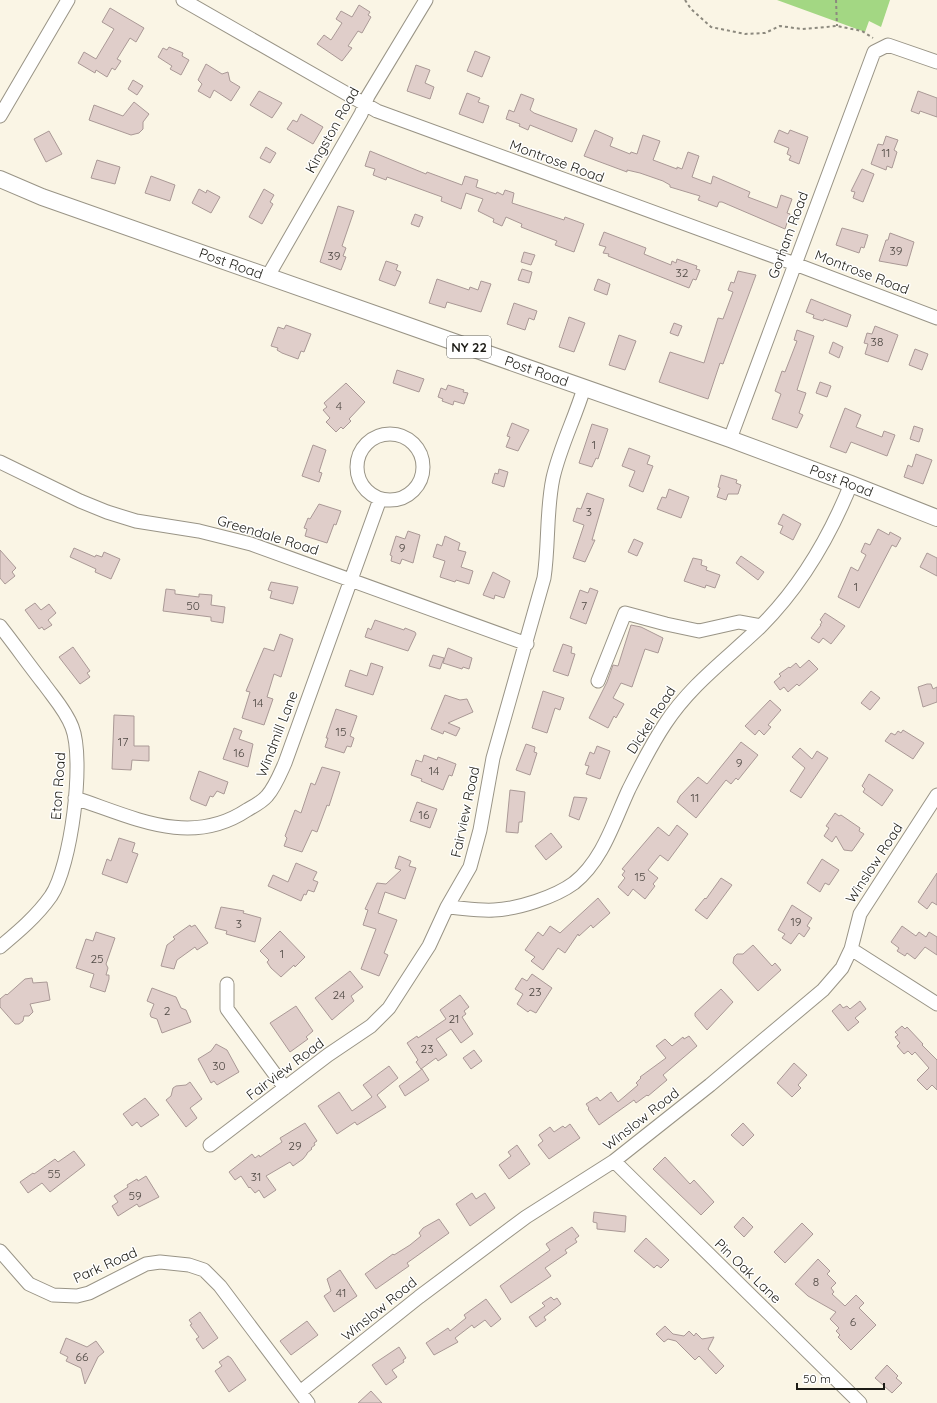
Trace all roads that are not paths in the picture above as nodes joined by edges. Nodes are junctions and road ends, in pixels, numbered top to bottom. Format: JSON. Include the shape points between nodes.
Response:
{"nodes":[{"id":1,"x":68,"y":0,"type":"edge"},
{"id":2,"x":183,"y":0,"type":"edge"},
{"id":3,"x":426,"y":0,"type":"edge"},
{"id":4,"x":937,"y":62,"type":"edge"},
{"id":5,"x":365,"y":105,"type":"junction"},
{"id":6,"x":0,"y":116,"type":"edge"},
{"id":7,"x":0,"y":179,"type":"edge"},
{"id":8,"x":795,"y":264,"type":"junction"},
{"id":9,"x":268,"y":276,"type":"junction"},
{"id":10,"x":937,"y":318,"type":"edge"},
{"id":11,"x":584,"y":388,"type":"junction"},
{"id":12,"x":730,"y":439,"type":"junction"},
{"id":13,"x":0,"y":462,"type":"edge"},
{"id":14,"x":851,"y":484,"type":"junction"},
{"id":15,"x":380,"y":499,"type":"junction"},
{"id":16,"x":937,"y":518,"type":"edge"},
{"id":17,"x":351,"y":579,"type":"junction"},
{"id":18,"x":0,"y":626,"type":"edge"},
{"id":19,"x":761,"y":626,"type":"junction"},
{"id":20,"x":527,"y":644,"type":"junction"},
{"id":21,"x":598,"y":681,"type":"dead end"},
{"id":22,"x":937,"y":795,"type":"edge"},
{"id":23,"x":75,"y":798,"type":"junction"},
{"id":24,"x":447,"y":908,"type":"junction"},
{"id":25,"x":0,"y":947,"type":"edge"},
{"id":26,"x":851,"y":949,"type":"junction"},
{"id":27,"x":227,"y":984,"type":"dead end"},
{"id":28,"x":937,"y":1004,"type":"edge"},
{"id":29,"x":285,"y":1088,"type":"junction"},
{"id":30,"x":210,"y":1145,"type":"dead end"},
{"id":31,"x":614,"y":1161,"type":"junction"},
{"id":32,"x":0,"y":1251,"type":"edge"},
{"id":33,"x":304,"y":1398,"type":"edge"},
{"id":34,"x":860,"y":1403,"type":"edge"}],
"edges":[{"from":1,"to":6,"type":"street"},
{"from":2,"to":5,"type":"street","name":"Montrose Road"},
{"from":3,"to":5,"type":"street","name":"Kingston Road"},
{"from":4,"to":8,"type":"street","name":"Gorham Road","via":[[888,45],[874,52]]},
{"from":5,"to":8,"type":"street","name":"Montrose Road","via":[[420,128]]},
{"from":5,"to":9,"type":"street","name":"Kingston Road"},
{"from":7,"to":9,"type":"main road","name":"Post Road","number":"NY 22","via":[[42,197]]},
{"from":8,"to":10,"type":"street","name":"Montrose Road"},
{"from":8,"to":12,"type":"street","name":"Gorham Road"},
{"from":9,"to":11,"type":"main road","name":"Post Road","number":"NY 22"},
{"from":11,"to":12,"type":"main road","name":"Post Road","number":"NY 22"},
{"from":11,"to":20,"type":"street","name":"Fairview Road","via":[[553,479],[544,578]]},
{"from":12,"to":14,"type":"main road","name":"Post Road","number":"NY 22"},
{"from":13,"to":17,"type":"street","name":"Greendale Road","via":[[107,512],[136,521],[199,531],[251,544]]},
{"from":14,"to":16,"type":"main road","name":"Post Road","number":"NY 22"},
{"from":14,"to":19,"type":"street","name":"Dickel Road","via":[[826,537],[797,584]]},
{"from":15,"to":15,"type":"street","via":[[404,498],[414,491],[420,482],[423,472],[420,451],[406,437],[396,434],[375,437],[363,448],[358,458],[357,471],[361,483],[367,491]]},
{"from":15,"to":17,"type":"street","name":"Windmill Lane"},
{"from":17,"to":20,"type":"street","name":"Greendale Road"},
{"from":17,"to":23,"type":"street","name":"Windmill Lane","via":[[284,764],[271,791],[258,804],[228,822],[207,827],[176,829]]},
{"from":18,"to":23,"type":"street","name":"Eton Road","via":[[64,711],[72,727],[77,750]]},
{"from":19,"to":21,"type":"street","via":[[739,622],[698,631],[625,613]]},
{"from":19,"to":24,"type":"street","name":"Dickel Road","via":[[713,668],[675,708],[646,754],[599,852],[583,875],[559,891],[528,903],[495,910]]},
{"from":20,"to":24,"type":"street","name":"Fairview Road","via":[[493,758],[480,830],[470,867]]},
{"from":22,"to":26,"type":"street","name":"Winslow Road","via":[[860,914]]},
{"from":23,"to":25,"type":"street","name":"Eton Road","via":[[65,864],[58,882],[34,917]]},
{"from":24,"to":29,"type":"street","name":"Fairview Road","via":[[429,946],[389,1008],[371,1026]]},
{"from":26,"to":28,"type":"street"},
{"from":26,"to":31,"type":"street","name":"Winslow Road","via":[[836,977],[823,990]]},
{"from":27,"to":29,"type":"street","via":[[227,1009]]},
{"from":29,"to":30,"type":"street","name":"Fairview Road"},
{"from":31,"to":33,"type":"street","name":"Winslow Road","via":[[520,1221],[419,1297]]},
{"from":31,"to":34,"type":"street","name":"Pin Oak Lane"},
{"from":32,"to":33,"type":"street","name":"Park Road","via":[[29,1284],[47,1293],[63,1296],[89,1293],[146,1264],[176,1262],[204,1270],[220,1286]]}]}
